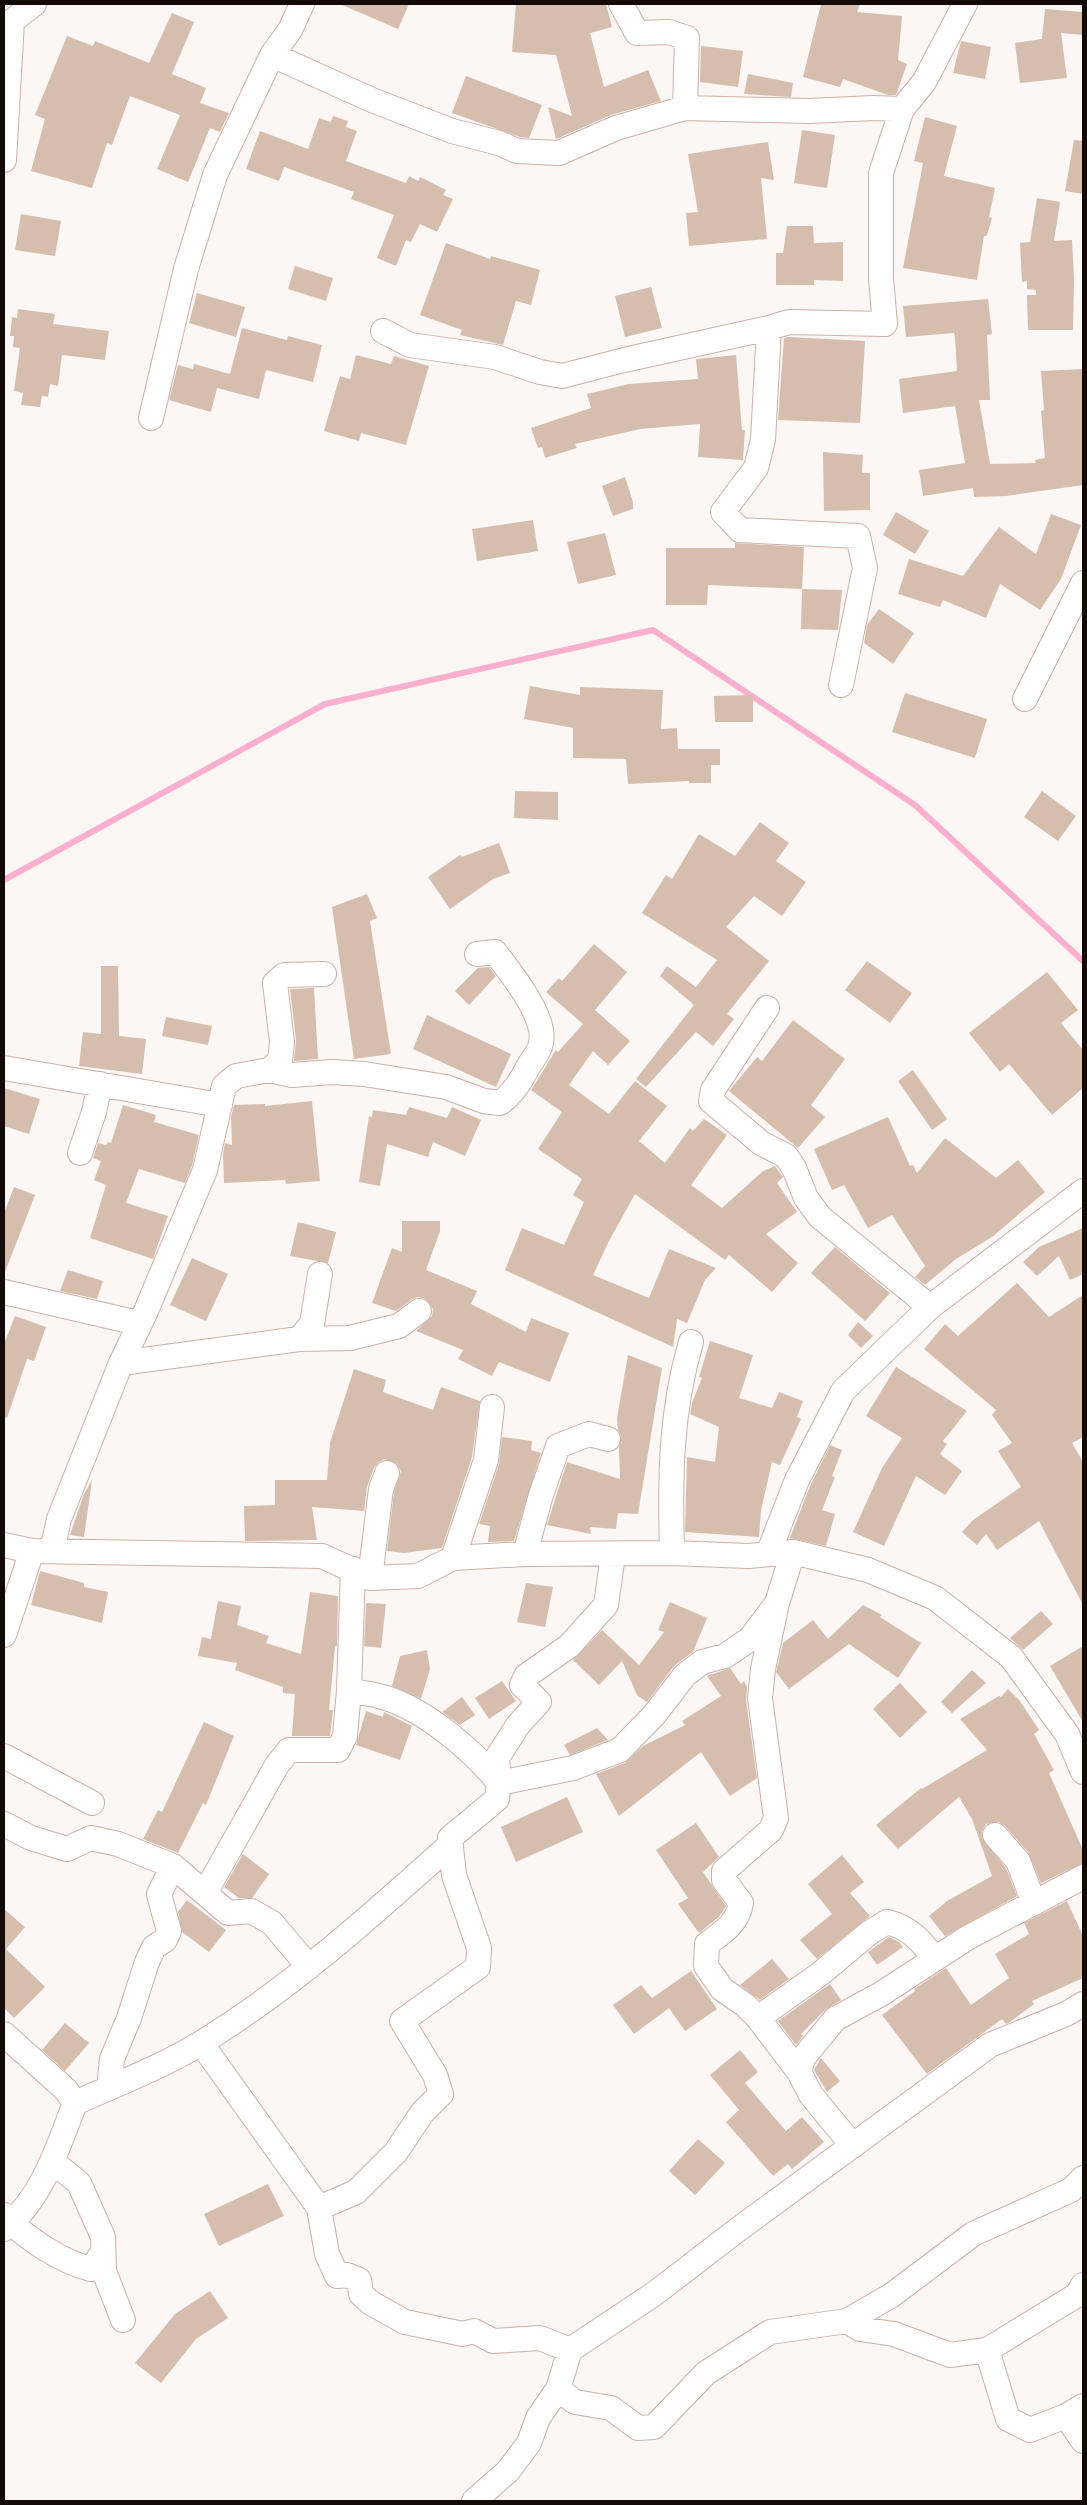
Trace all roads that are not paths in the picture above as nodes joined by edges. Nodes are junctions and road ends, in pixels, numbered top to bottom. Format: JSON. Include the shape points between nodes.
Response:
{"nodes":[{"id":1,"x":34,"y":4,"type":"edge"},
{"id":2,"x":302,"y":4,"type":"edge"},
{"id":3,"x":621,"y":4,"type":"edge"},
{"id":4,"x":965,"y":4,"type":"edge"},
{"id":5,"x":272,"y":55,"type":"junction"},
{"id":6,"x":685,"y":108,"type":"junction"},
{"id":7,"x":902,"y":109,"type":"junction"},
{"id":8,"x":4,"y":160,"type":"edge"},
{"id":9,"x":769,"y":328,"type":"junction"},
{"id":10,"x":383,"y":331,"type":"dead end"},
{"id":11,"x":151,"y":418,"type":"dead end"},
{"id":12,"x":1083,"y":583,"type":"edge"},
{"id":13,"x":841,"y":685,"type":"dead end"},
{"id":14,"x":1025,"y":699,"type":"dead end"},
{"id":15,"x":477,"y":954,"type":"dead end"},
{"id":16,"x":324,"y":974,"type":"dead end"},
{"id":17,"x":767,"y":1008,"type":"dead end"},
{"id":18,"x":4,"y":1068,"type":"edge"},
{"id":19,"x":269,"y":1070,"type":"junction"},
{"id":20,"x":100,"y":1084,"type":"junction"},
{"id":21,"x":220,"y":1105,"type":"junction"},
{"id":22,"x":80,"y":1152,"type":"dead end"},
{"id":23,"x":1083,"y":1191,"type":"edge"},
{"id":24,"x":320,"y":1274,"type":"dead end"},
{"id":25,"x":4,"y":1292,"type":"edge"},
{"id":26,"x":930,"y":1307,"type":"junction"},
{"id":27,"x":419,"y":1311,"type":"dead end"},
{"id":28,"x":138,"y":1323,"type":"junction"},
{"id":29,"x":299,"y":1339,"type":"junction"},
{"id":30,"x":691,"y":1342,"type":"dead end"},
{"id":31,"x":121,"y":1363,"type":"junction"},
{"id":32,"x":492,"y":1407,"type":"dead end"},
{"id":33,"x":608,"y":1439,"type":"dead end"},
{"id":34,"x":387,"y":1473,"type":"dead end"},
{"id":35,"x":4,"y":1545,"type":"edge"},
{"id":36,"x":42,"y":1551,"type":"junction"},
{"id":37,"x":793,"y":1552,"type":"junction"},
{"id":38,"x":524,"y":1554,"type":"junction"},
{"id":39,"x":672,"y":1554,"type":"junction"},
{"id":40,"x":768,"y":1554,"type":"junction"},
{"id":41,"x":613,"y":1555,"type":"junction"},
{"id":42,"x":453,"y":1558,"type":"junction"},
{"id":43,"x":362,"y":1573,"type":"junction"},
{"id":44,"x":777,"y":1603,"type":"junction"},
{"id":45,"x":4,"y":1635,"type":"edge"},
{"id":46,"x":350,"y":1690,"type":"junction"},
{"id":47,"x":4,"y":1756,"type":"edge"},
{"id":48,"x":1083,"y":1772,"type":"edge"},
{"id":49,"x":499,"y":1783,"type":"junction"},
{"id":50,"x":92,"y":1803,"type":"dead end"},
{"id":51,"x":4,"y":1824,"type":"edge"},
{"id":52,"x":995,"y":1835,"type":"dead end"},
{"id":53,"x":450,"y":1845,"type":"junction"},
{"id":54,"x":173,"y":1866,"type":"junction"},
{"id":55,"x":1083,"y":1877,"type":"edge"},
{"id":56,"x":205,"y":1893,"type":"junction"},
{"id":57,"x":1034,"y":1903,"type":"junction"},
{"id":58,"x":934,"y":1959,"type":"junction"},
{"id":59,"x":309,"y":1967,"type":"junction"},
{"id":60,"x":1083,"y":2004,"type":"edge"},
{"id":61,"x":758,"y":2018,"type":"junction"},
{"id":62,"x":4,"y":2034,"type":"edge"},
{"id":63,"x":201,"y":2043,"type":"junction"},
{"id":64,"x":799,"y":2072,"type":"junction"},
{"id":65,"x":109,"y":2088,"type":"junction"},
{"id":66,"x":75,"y":2103,"type":"junction"},
{"id":67,"x":853,"y":2146,"type":"junction"},
{"id":68,"x":53,"y":2162,"type":"junction"},
{"id":69,"x":1083,"y":2178,"type":"edge"},
{"id":70,"x":319,"y":2208,"type":"junction"},
{"id":71,"x":6,"y":2222,"type":"edge"},
{"id":72,"x":103,"y":2252,"type":"junction"},
{"id":73,"x":1083,"y":2285,"type":"edge"},
{"id":74,"x":123,"y":2320,"type":"dead end"},
{"id":75,"x":847,"y":2321,"type":"junction"},
{"id":76,"x":570,"y":2350,"type":"junction"},
{"id":77,"x":987,"y":2350,"type":"junction"},
{"id":78,"x":558,"y":2389,"type":"junction"},
{"id":79,"x":1074,"y":2411,"type":"edge"},
{"id":80,"x":1083,"y":2441,"type":"edge"},
{"id":81,"x":474,"y":2501,"type":"edge"}],
"edges":[{"from":1,"to":8,"type":"street","via":[[12,21]]},
{"from":2,"to":5,"type":"street","via":[[290,30]]},
{"from":3,"to":6,"type":"street","via":[[637,33],[669,32],[687,38]]},
{"from":4,"to":7,"type":"street","via":[[924,82]]},
{"from":5,"to":6,"type":"street","via":[[372,100],[517,151],[558,153],[616,128]]},
{"from":5,"to":11,"type":"street","via":[[215,175],[186,269]]},
{"from":6,"to":7,"type":"street"},
{"from":7,"to":9,"type":"street","via":[[881,173],[881,279],[885,324],[789,322]]},
{"from":9,"to":10,"type":"street","via":[[562,376],[495,357],[410,345]]},
{"from":9,"to":13,"type":"street","via":[[763,440],[756,468],[723,512],[740,530],[858,536],[865,568]]},
{"from":12,"to":14,"type":"street"},
{"from":15,"to":19,"type":"street","via":[[495,952],[527,995],[541,1031],[541,1044],[526,1072],[510,1096],[500,1103],[484,1101],[446,1087],[364,1074],[292,1075]]},
{"from":16,"to":19,"type":"street","via":[[284,975],[275,983],[282,1042],[280,1061]]},
{"from":17,"to":26,"type":"street","via":[[713,1090],[711,1101],[761,1143],[786,1156],[806,1198],[820,1217]]},
{"from":18,"to":20,"type":"street"},
{"from":19,"to":21,"type":"street","via":[[236,1076],[224,1086]]},
{"from":20,"to":21,"type":"street"},
{"from":20,"to":22,"type":"street"},
{"from":21,"to":28,"type":"street","via":[[205,1170],[146,1311]]},
{"from":23,"to":26,"type":"street"},
{"from":24,"to":29,"type":"street","via":[[312,1324]]},
{"from":25,"to":28,"type":"street"},
{"from":26,"to":40,"type":"street","via":[[843,1391],[797,1480]]},
{"from":27,"to":29,"type":"street","via":[[399,1326],[350,1338]]},
{"from":28,"to":31,"type":"street"},
{"from":29,"to":31,"type":"street"},
{"from":30,"to":39,"type":"street","via":[[680,1380],[670,1477]]},
{"from":31,"to":36,"type":"street","via":[[59,1519]]},
{"from":32,"to":42,"type":"street","via":[[486,1460]]},
{"from":33,"to":38,"type":"street","via":[[589,1434],[558,1446]]},
{"from":34,"to":43,"type":"street"},
{"from":35,"to":36,"type":"street"},
{"from":36,"to":43,"type":"street","via":[[322,1556]]},
{"from":36,"to":45,"type":"street"},
{"from":37,"to":40,"type":"street"},
{"from":37,"to":44,"type":"street"},
{"from":37,"to":48,"type":"street","via":[[868,1570],[935,1598],[964,1619],[1011,1656],[1067,1734]]},
{"from":38,"to":41,"type":"street"},
{"from":38,"to":42,"type":"street"},
{"from":39,"to":40,"type":"street"},
{"from":39,"to":41,"type":"street"},
{"from":41,"to":49,"type":"street","via":[[606,1605],[569,1646],[526,1676],[522,1685],[539,1702],[518,1725],[496,1758]]},
{"from":42,"to":43,"type":"street","via":[[418,1576]]},
{"from":43,"to":46,"type":"street"},
{"from":44,"to":49,"type":"street","via":[[750,1639],[725,1656],[702,1662],[685,1675],[654,1715],[620,1750],[572,1768]]},
{"from":44,"to":61,"type":"street","via":[[760,1698],[776,1818],[771,1830],[724,1871],[724,1880],[742,1902],[740,1914],[729,1928],[708,1944],[706,1966],[722,1990],[746,2005]]},
{"from":46,"to":49,"type":"street","via":[[384,1697],[436,1723],[487,1768]]},
{"from":46,"to":56,"type":"street","via":[[346,1736],[338,1750],[289,1750],[277,1765]]},
{"from":47,"to":50,"type":"street"},
{"from":49,"to":53,"type":"street","via":[[497,1799],[450,1838]]},
{"from":51,"to":54,"type":"street","via":[[31,1838],[67,1849],[91,1838],[118,1844]]},
{"from":52,"to":57,"type":"street","via":[[1018,1861]]},
{"from":53,"to":59,"type":"street","via":[[336,1947]]},
{"from":53,"to":70,"type":"street","via":[[454,1875],[479,1948],[478,1966],[402,2021],[435,2075],[441,2094],[422,2113],[396,2152],[356,2192]]},
{"from":54,"to":56,"type":"street"},
{"from":54,"to":65,"type":"street","via":[[158,1894],[169,1931],[164,1940],[154,1947],[147,1962],[112,2059]]},
{"from":55,"to":57,"type":"street"},
{"from":56,"to":59,"type":"street","via":[[228,1913],[251,1911],[272,1923]]},
{"from":57,"to":58,"type":"street"},
{"from":58,"to":61,"type":"street","via":[[922,1941],[901,1925],[887,1922]]},
{"from":58,"to":64,"type":"street","via":[[835,2019],[803,2058]]},
{"from":59,"to":63,"type":"street"},
{"from":60,"to":67,"type":"street","via":[[990,2045]]},
{"from":61,"to":64,"type":"street"},
{"from":62,"to":66,"type":"street","via":[[66,2090]]},
{"from":63,"to":65,"type":"street"},
{"from":63,"to":70,"type":"street"},
{"from":64,"to":67,"type":"street","via":[[811,2095]]},
{"from":65,"to":66,"type":"street"},
{"from":66,"to":68,"type":"street"},
{"from":67,"to":76,"type":"street","via":[[654,2294]]},
{"from":68,"to":71,"type":"street","via":[[24,2210]]},
{"from":68,"to":72,"type":"street","via":[[79,2183],[103,2237]]},
{"from":69,"to":75,"type":"street","via":[[1072,2190],[973,2234],[892,2295]]},
{"from":70,"to":76,"type":"street","via":[[327,2254],[337,2276],[347,2275],[359,2280],[361,2294],[396,2317],[405,2322],[463,2334],[474,2331],[493,2342],[540,2338]]},
{"from":71,"to":72,"type":"street","via":[[75,2266],[91,2269]]},
{"from":72,"to":74,"type":"street","via":[[104,2271]]},
{"from":73,"to":77,"type":"street","via":[[1077,2295]]},
{"from":75,"to":77,"type":"street","via":[[860,2329],[894,2334],[950,2355]]},
{"from":75,"to":78,"type":"street","via":[[770,2332],[706,2373],[654,2427],[638,2428],[611,2408],[575,2402]]},
{"from":76,"to":78,"type":"street"},
{"from":77,"to":79,"type":"street","via":[[1008,2419],[1030,2430]]},
{"from":78,"to":81,"type":"street","via":[[508,2471]]},
{"from":79,"to":80,"type":"street"}]}
